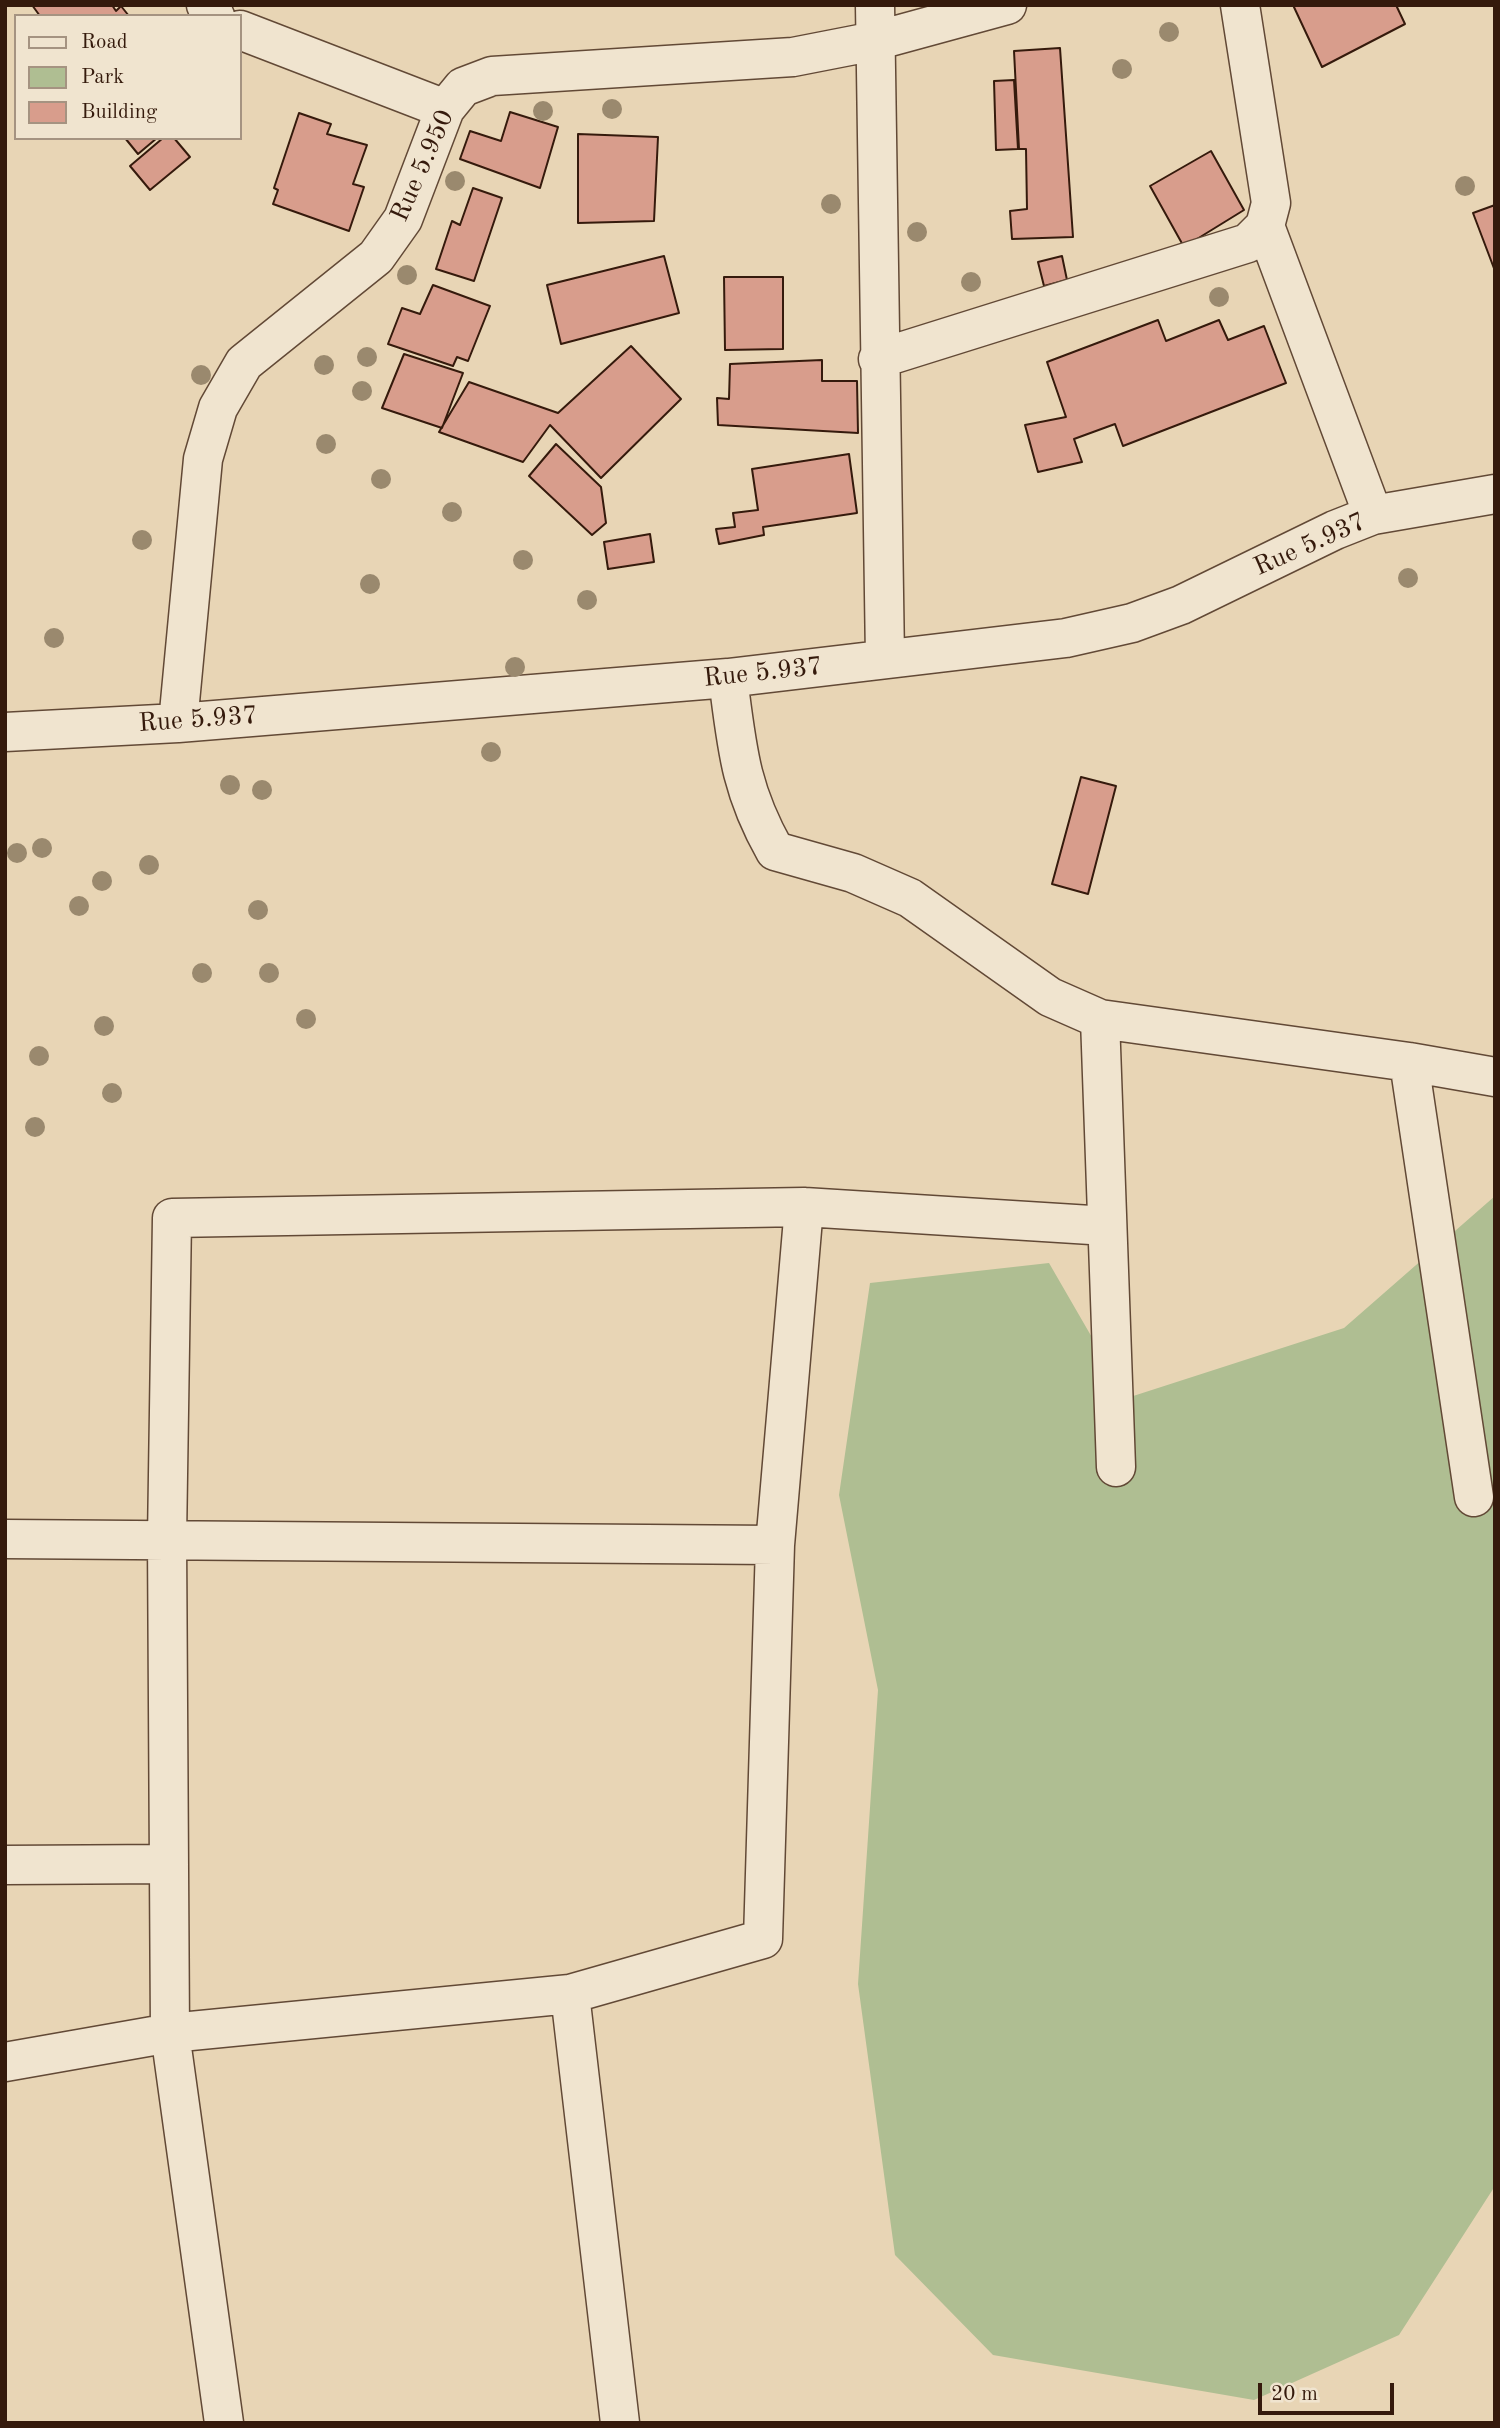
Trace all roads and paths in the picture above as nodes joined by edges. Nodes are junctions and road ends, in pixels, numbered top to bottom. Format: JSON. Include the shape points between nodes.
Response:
{"nodes":[{"id":1,"x":1007,"y":5,"type":"edge"},
{"id":2,"x":1240,"y":5,"type":"edge"},
{"id":3,"x":875,"y":23,"type":"edge"},
{"id":4,"x":242,"y":31,"type":"edge"},
{"id":5,"x":445,"y":109,"type":"junction"},
{"id":6,"x":1265,"y":226,"type":"junction"},
{"id":7,"x":878,"y":359,"type":"junction"},
{"id":8,"x":1495,"y":494,"type":"edge"},
{"id":9,"x":1373,"y":515,"type":"junction"},
{"id":10,"x":884,"y":659,"type":"junction"},
{"id":11,"x":728,"y":678,"type":"junction"},
{"id":12,"x":177,"y":723,"type":"junction"},
{"id":13,"x":5,"y":732,"type":"edge"},
{"id":14,"x":1100,"y":1019,"type":"junction"},
{"id":15,"x":1409,"y":1062,"type":"junction"},
{"id":16,"x":1495,"y":1077,"type":"edge"},
{"id":17,"x":804,"y":1207,"type":"junction"},
{"id":18,"x":1107,"y":1226,"type":"junction"},
{"id":19,"x":1116,"y":1466,"type":"dead end"},
{"id":20,"x":1474,"y":1497,"type":"dead end"},
{"id":21,"x":5,"y":1539,"type":"edge"},
{"id":22,"x":167,"y":1539,"type":"junction"},
{"id":23,"x":775,"y":1545,"type":"junction"},
{"id":24,"x":169,"y":1864,"type":"junction"},
{"id":25,"x":5,"y":1865,"type":"edge"},
{"id":26,"x":570,"y":1994,"type":"junction"},
{"id":27,"x":170,"y":2033,"type":"junction"},
{"id":28,"x":5,"y":2062,"type":"edge"},
{"id":29,"x":224,"y":2423,"type":"edge"},
{"id":30,"x":620,"y":2423,"type":"edge"}],
"edges":[{"from":1,"to":3,"type":"street","name":"Rue 5.950"},
{"from":2,"to":6,"type":"street","via":[[1271,203]]},
{"from":3,"to":5,"type":"street","name":"Rue 5.950","via":[[793,57],[492,76],[463,87]]},
{"from":3,"to":7,"type":"street"},
{"from":4,"to":5,"type":"street"},
{"from":5,"to":12,"type":"street","name":"Rue 5.950","via":[[403,219],[376,257],[244,363],[218,408],[203,459]]},
{"from":6,"to":7,"type":"street","via":[[1248,243]]},
{"from":6,"to":9,"type":"street"},
{"from":7,"to":10,"type":"street"},
{"from":8,"to":9,"type":"street","name":"Rue 5.937"},
{"from":9,"to":10,"type":"street","name":"Rue 5.937","via":[[1132,624],[1066,638]]},
{"from":10,"to":11,"type":"street","name":"Rue 5.937"},
{"from":11,"to":12,"type":"street","name":"Rue 5.937"},
{"from":11,"to":14,"type":"street","via":[[740,768],[754,815],[775,851],[853,873],[910,898],[1050,997]]},
{"from":12,"to":13,"type":"street","name":"Rue 5.937"},
{"from":14,"to":15,"type":"street"},
{"from":14,"to":18,"type":"street"},
{"from":15,"to":16,"type":"street"},
{"from":15,"to":20,"type":"street"},
{"from":17,"to":18,"type":"street"},
{"from":17,"to":22,"type":"street","via":[[172,1218]]},
{"from":17,"to":23,"type":"street"},
{"from":18,"to":19,"type":"street"},
{"from":21,"to":22,"type":"street"},
{"from":22,"to":23,"type":"street"},
{"from":22,"to":24,"type":"street"},
{"from":23,"to":26,"type":"street","via":[[763,1939]]},
{"from":24,"to":25,"type":"street"},
{"from":24,"to":27,"type":"street"},
{"from":26,"to":27,"type":"street"},
{"from":26,"to":30,"type":"street"},
{"from":27,"to":28,"type":"street"},
{"from":27,"to":29,"type":"street"}]}
